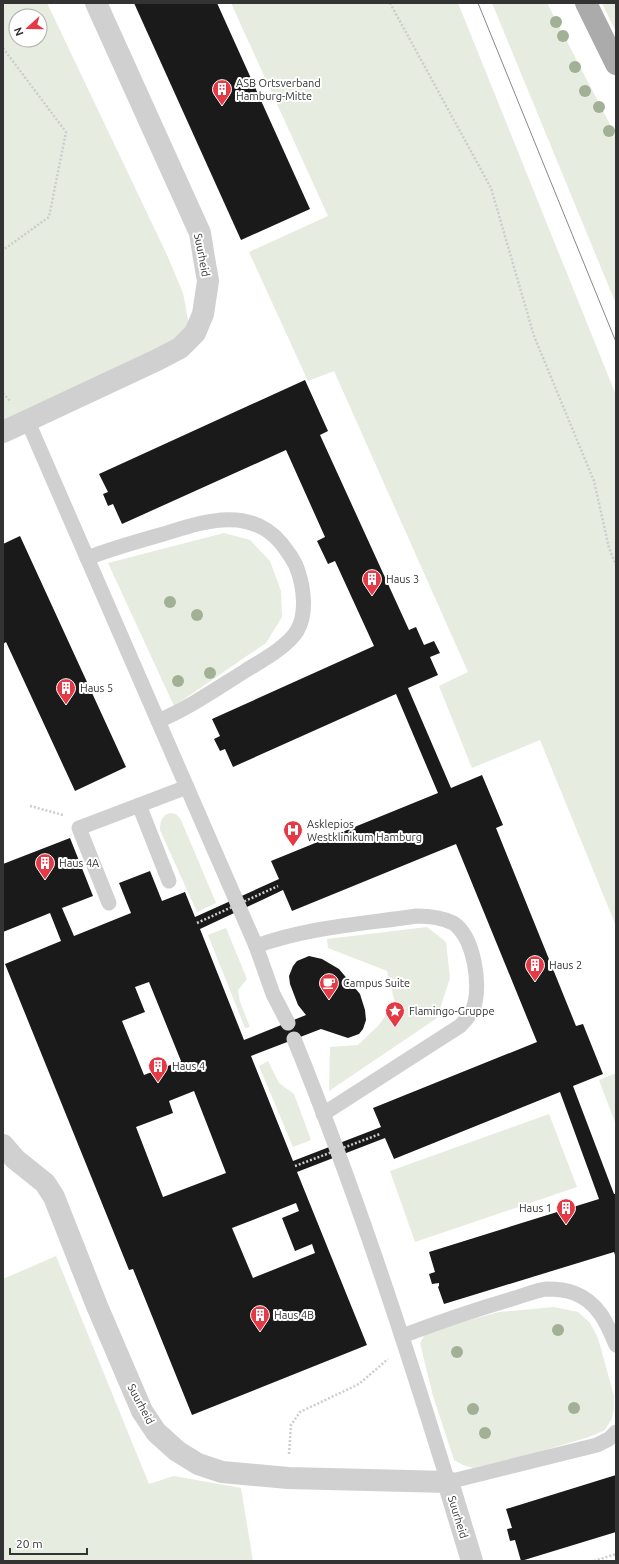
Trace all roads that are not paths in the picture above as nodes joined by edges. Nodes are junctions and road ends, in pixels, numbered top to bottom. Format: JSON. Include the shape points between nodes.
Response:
{"nodes":[{"id":1,"x":96,"y":3,"type":"edge"},
{"id":2,"x":586,"y":3,"type":"edge"},
{"id":3,"x":616,"y":64,"type":"edge"},
{"id":4,"x":28,"y":422,"type":"junction"},
{"id":5,"x":3,"y":432,"type":"edge"},
{"id":6,"x":87,"y":558,"type":"junction"},
{"id":7,"x":158,"y":721,"type":"junction"},
{"id":8,"x":187,"y":786,"type":"junction"},
{"id":9,"x":139,"y":805,"type":"junction"},
{"id":10,"x":169,"y":881,"type":"dead end"},
{"id":11,"x":109,"y":904,"type":"dead end"},
{"id":12,"x":256,"y":946,"type":"junction"},
{"id":13,"x":288,"y":1022,"type":"dead end"},
{"id":14,"x":294,"y":1039,"type":"dead end"},
{"id":15,"x":323,"y":1114,"type":"junction"},
{"id":16,"x":3,"y":1145,"type":"edge"},
{"id":17,"x":404,"y":1340,"type":"junction"},
{"id":18,"x":616,"y":1345,"type":"edge"},
{"id":19,"x":616,"y":1432,"type":"edge"},
{"id":20,"x":448,"y":1482,"type":"junction"},
{"id":21,"x":472,"y":1561,"type":"edge"}],
"edges":[{"from":1,"to":4,"type":"street","name":"Suurheid","via":[[200,233],[208,281],[203,314],[194,333],[180,348]]},
{"from":2,"to":3,"type":"main road"},
{"from":4,"to":5,"type":"street","name":"Suurheid"},
{"from":4,"to":6,"type":"lane"},
{"from":6,"to":7,"type":"lane"},
{"from":6,"to":7,"type":"lane","via":[[211,520],[232,520],[248,522],[266,530],[278,539],[297,567],[303,593],[303,610],[297,631],[288,642],[182,711]]},
{"from":7,"to":8,"type":"lane"},
{"from":8,"to":9,"type":"lane"},
{"from":8,"to":12,"type":"lane"},
{"from":9,"to":10,"type":"lane"},
{"from":9,"to":11,"type":"lane","via":[[80,828]]},
{"from":12,"to":13,"type":"lane","via":[[273,994]]},
{"from":12,"to":15,"type":"lane","via":[[309,931],[417,916],[442,918],[454,924],[462,932],[468,945],[477,984],[476,996],[473,1009],[460,1026]]},
{"from":14,"to":15,"type":"lane"},
{"from":15,"to":17,"type":"lane","via":[[368,1232]]},
{"from":16,"to":20,"type":"street","name":"Suurheid","via":[[15,1159],[45,1183],[54,1197],[142,1412],[156,1432],[177,1451],[198,1464],[222,1472],[288,1478]]},
{"from":17,"to":18,"type":"lane","via":[[504,1301],[546,1290],[560,1290],[574,1292],[600,1312]]},
{"from":17,"to":20,"type":"lane"},
{"from":19,"to":20,"type":"lane","via":[[597,1445]]},
{"from":20,"to":21,"type":"street","name":"Suurheid"}]}
